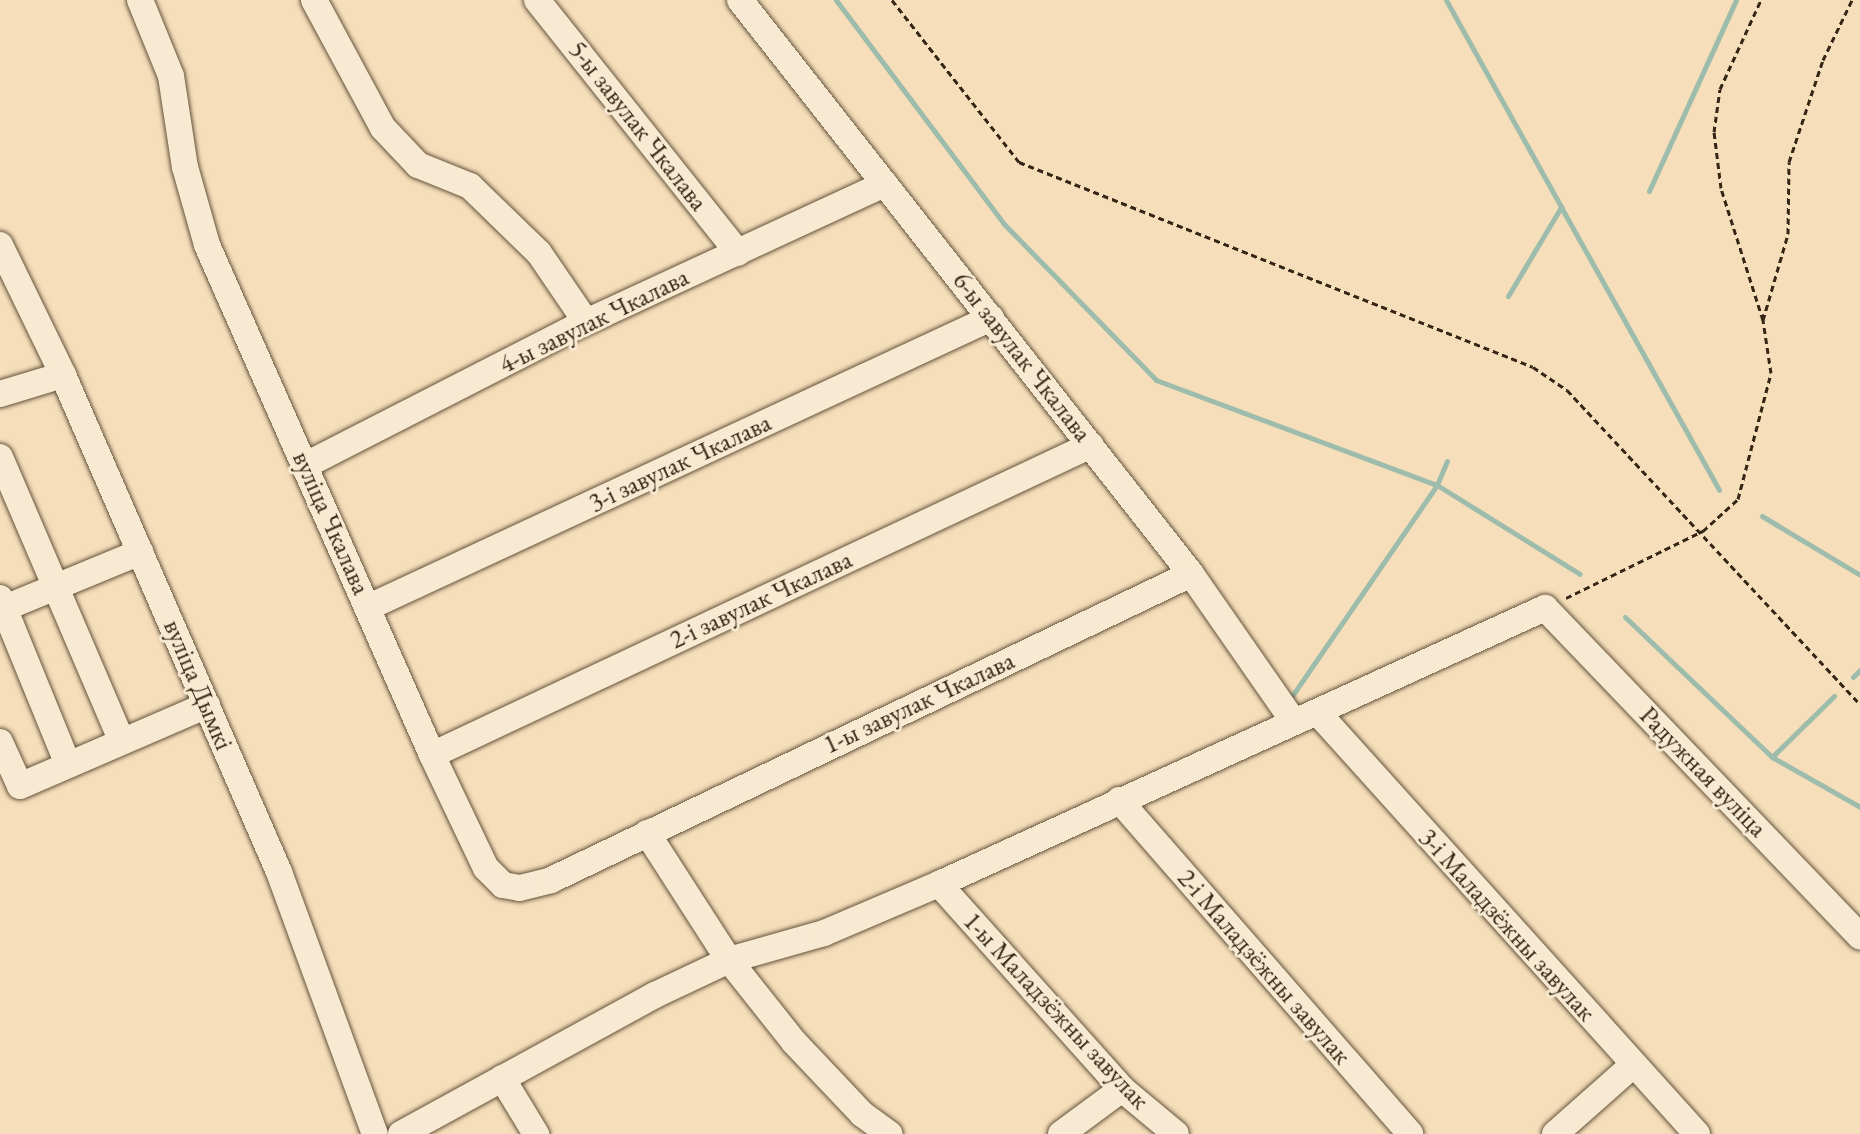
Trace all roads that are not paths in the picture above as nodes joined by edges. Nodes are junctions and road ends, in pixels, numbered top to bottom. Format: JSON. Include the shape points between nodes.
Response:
{"nodes":[{"id":1,"x":140,"y":0,"type":"edge"},
{"id":2,"x":314,"y":0,"type":"edge"},
{"id":3,"x":537,"y":0,"type":"edge"},
{"id":4,"x":740,"y":0,"type":"edge"},
{"id":5,"x":885,"y":184,"type":"junction"},
{"id":6,"x":0,"y":245,"type":"edge"},
{"id":7,"x":738,"y":253,"type":"junction"},
{"id":8,"x":991,"y":318,"type":"junction"},
{"id":9,"x":586,"y":322,"type":"junction"},
{"id":10,"x":63,"y":375,"type":"junction"},
{"id":11,"x":0,"y":394,"type":"edge"},
{"id":12,"x":1091,"y":445,"type":"junction"},
{"id":13,"x":0,"y":457,"type":"edge"},
{"id":14,"x":306,"y":465,"type":"junction"},
{"id":15,"x":141,"y":552,"type":"junction"},
{"id":16,"x":1191,"y":574,"type":"junction"},
{"id":17,"x":56,"y":587,"type":"junction"},
{"id":18,"x":1,"y":605,"type":"edge"},
{"id":19,"x":369,"y":607,"type":"junction"},
{"id":20,"x":207,"y":705,"type":"junction"},
{"id":21,"x":1319,"y":714,"type":"junction"},
{"id":22,"x":1293,"y":721,"type":"junction"},
{"id":23,"x":122,"y":741,"type":"junction"},
{"id":24,"x":0,"y":742,"type":"edge"},
{"id":25,"x":432,"y":755,"type":"junction"},
{"id":26,"x":68,"y":765,"type":"junction"},
{"id":27,"x":1119,"y":800,"type":"junction"},
{"id":28,"x":647,"y":833,"type":"junction"},
{"id":29,"x":939,"y":884,"type":"junction"},
{"id":30,"x":1860,"y":937,"type":"edge"},
{"id":31,"x":729,"y":960,"type":"junction"},
{"id":32,"x":1633,"y":1065,"type":"junction"},
{"id":33,"x":502,"y":1078,"type":"junction"},
{"id":34,"x":1122,"y":1089,"type":"junction"},
{"id":35,"x":375,"y":1134,"type":"edge"},
{"id":36,"x":401,"y":1134,"type":"edge"},
{"id":37,"x":536,"y":1134,"type":"edge"},
{"id":38,"x":890,"y":1134,"type":"edge"},
{"id":39,"x":1061,"y":1134,"type":"edge"},
{"id":40,"x":1176,"y":1134,"type":"edge"},
{"id":41,"x":1410,"y":1134,"type":"edge"},
{"id":42,"x":1555,"y":1134,"type":"edge"},
{"id":43,"x":1697,"y":1134,"type":"edge"}],
"edges":[{"from":1,"to":14,"type":"street","name":"вуліца Чкалава","via":[[171,76],[185,167],[207,245]]},
{"from":2,"to":9,"type":"street","via":[[383,128],[418,165],[470,186],[539,253]]},
{"from":3,"to":7,"type":"street","name":"5-ы завулак Чкалава"},
{"from":4,"to":5,"type":"street","name":"6-ы завулак Чкалава"},
{"from":5,"to":7,"type":"street","name":"4-ы завулак Чкалава"},
{"from":5,"to":8,"type":"street","name":"6-ы завулак Чкалава"},
{"from":6,"to":10,"type":"street","name":"вуліца Дымкі"},
{"from":7,"to":9,"type":"street","name":"4-ы завулак Чкалава"},
{"from":8,"to":12,"type":"street","name":"6-ы завулак Чкалава"},
{"from":8,"to":19,"type":"street","name":"3-і завулак Чкалава"},
{"from":9,"to":14,"type":"street","name":"4-ы завулак Чкалава"},
{"from":10,"to":11,"type":"street"},
{"from":10,"to":15,"type":"street","name":"вуліца Дымкі"},
{"from":12,"to":16,"type":"street","name":"6-ы завулак Чкалава"},
{"from":12,"to":25,"type":"street","name":"2-і завулак Чкалава"},
{"from":13,"to":17,"type":"street"},
{"from":14,"to":19,"type":"street","name":"вуліца Чкалава"},
{"from":15,"to":17,"type":"street"},
{"from":15,"to":20,"type":"street","name":"вуліца Дымкі"},
{"from":16,"to":22,"type":"street","name":"6-ы завулак Чкалава"},
{"from":16,"to":28,"type":"street","name":"1-ы завулак Чкалава"},
{"from":17,"to":18,"type":"street"},
{"from":17,"to":23,"type":"street"},
{"from":18,"to":26,"type":"street"},
{"from":19,"to":25,"type":"street","name":"вуліца Чкалава"},
{"from":20,"to":23,"type":"street"},
{"from":20,"to":35,"type":"street","name":"вуліца Дымкі","via":[[279,872]]},
{"from":21,"to":22,"type":"street"},
{"from":21,"to":30,"type":"street","name":"Радужная вуліца","via":[[1545,608]]},
{"from":21,"to":32,"type":"street","name":"3-і Маладзёжны завулак"},
{"from":22,"to":27,"type":"street"},
{"from":23,"to":26,"type":"street"},
{"from":24,"to":26,"type":"street","via":[[20,786]]},
{"from":25,"to":28,"type":"street","name":"вуліца Чкалава","via":[[486,868],[503,885],[520,888],[551,880]]},
{"from":27,"to":29,"type":"street"},
{"from":27,"to":41,"type":"street","name":"2-і Маладзёжны завулак"},
{"from":28,"to":31,"type":"street"},
{"from":29,"to":31,"type":"street","via":[[824,933]]},
{"from":29,"to":34,"type":"street","name":"1-ы Маладзёжны завулак"},
{"from":31,"to":33,"type":"street"},
{"from":31,"to":38,"type":"street","via":[[794,1042],[862,1114]]},
{"from":32,"to":42,"type":"street"},
{"from":32,"to":43,"type":"street","name":"3-і Маладзёжны завулак"},
{"from":33,"to":36,"type":"street"},
{"from":33,"to":37,"type":"street"},
{"from":34,"to":39,"type":"street"},
{"from":34,"to":40,"type":"street","name":"1-ы Маладзёжны завулак"}]}
